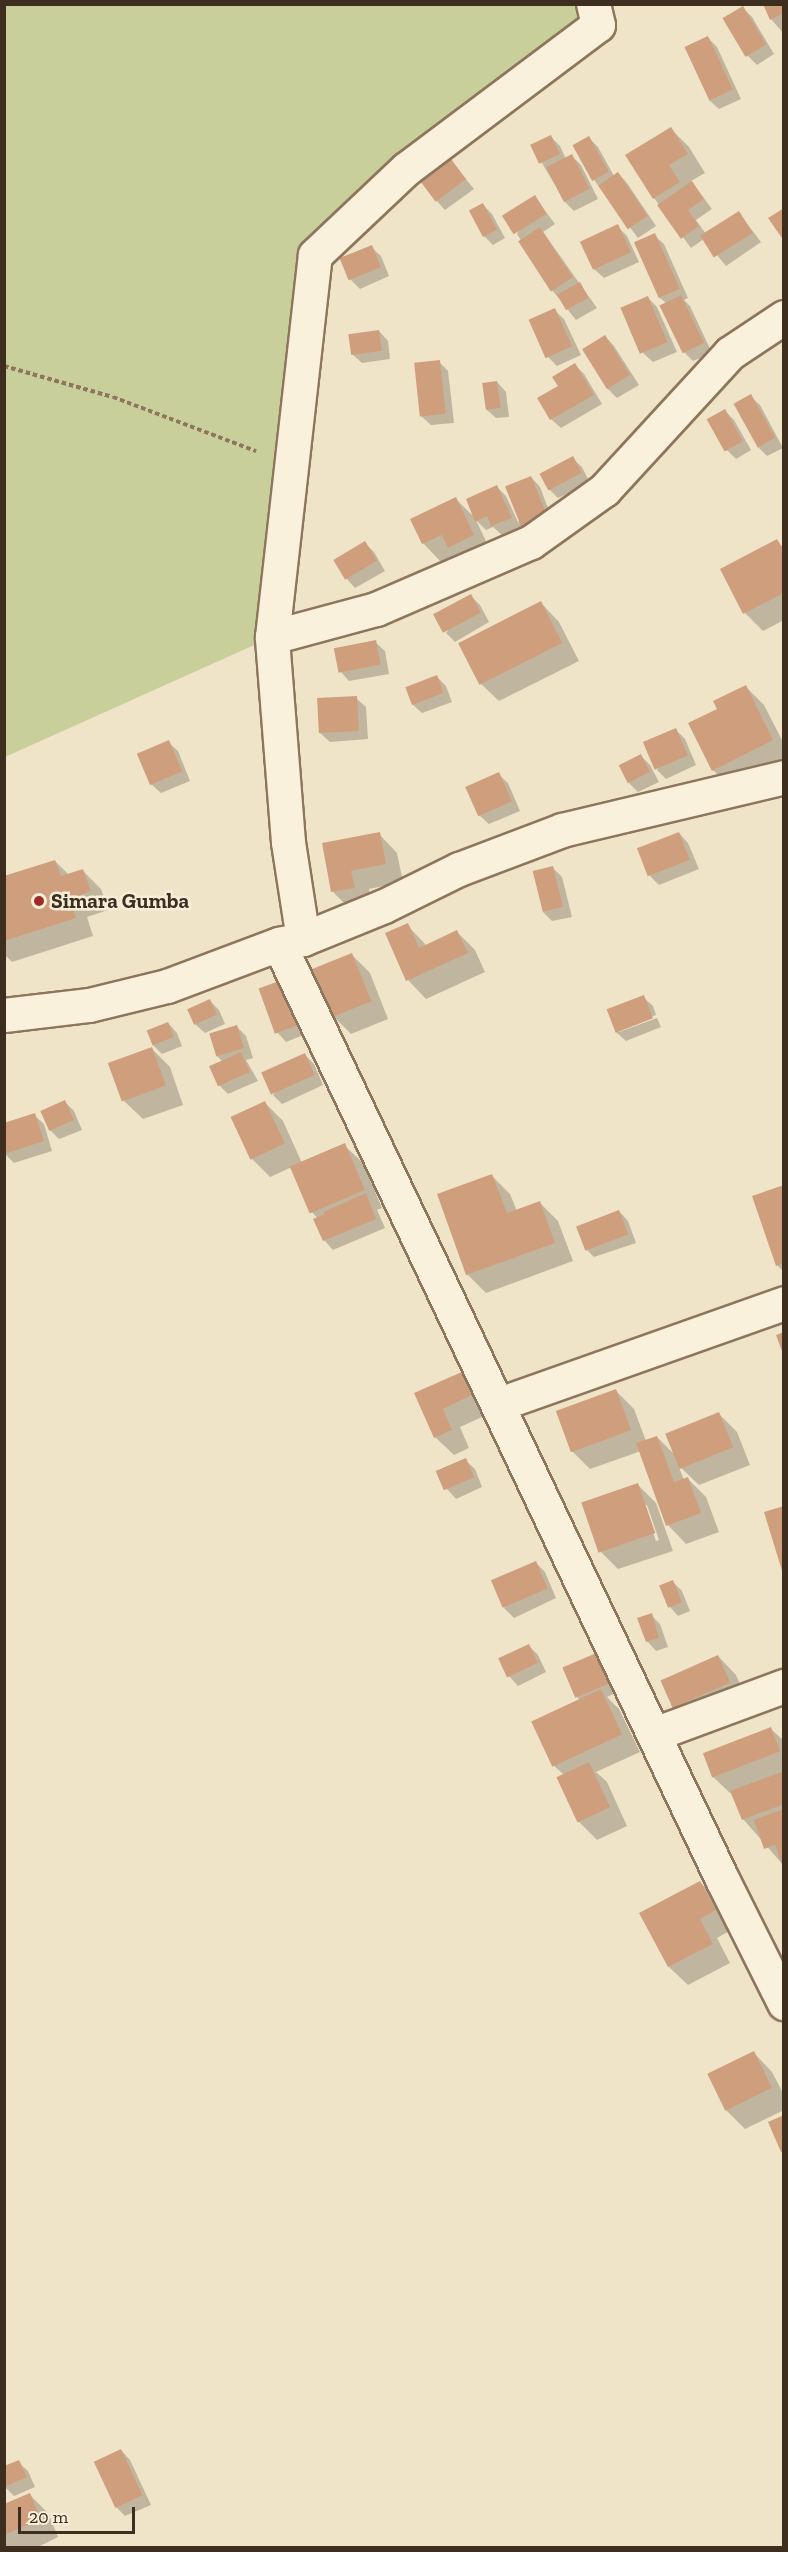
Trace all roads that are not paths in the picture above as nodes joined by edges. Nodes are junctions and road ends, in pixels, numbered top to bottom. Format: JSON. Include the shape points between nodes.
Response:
{"nodes":[{"id":1,"x":593,"y":4,"type":"edge"},
{"id":2,"x":783,"y":317,"type":"edge"},
{"id":3,"x":272,"y":637,"type":"junction"},
{"id":4,"x":783,"y":777,"type":"edge"},
{"id":5,"x":291,"y":942,"type":"junction"},
{"id":6,"x":4,"y":1015,"type":"edge"},
{"id":7,"x":783,"y":1303,"type":"edge"},
{"id":8,"x":499,"y":1404,"type":"junction"},
{"id":9,"x":783,"y":1686,"type":"edge"},
{"id":10,"x":654,"y":1734,"type":"junction"},
{"id":11,"x":783,"y":2003,"type":"edge"}],
"edges":[{"from":1,"to":3,"type":"street","via":[[598,25],[406,169],[315,255]]},
{"from":2,"to":3,"type":"street","via":[[730,353],[604,490],[531,542],[376,609]]},
{"from":3,"to":5,"type":"street","via":[[288,842]]},
{"from":4,"to":5,"type":"street","via":[[562,830],[459,869],[384,906]]},
{"from":5,"to":6,"type":"street","via":[[167,986],[89,1005]]},
{"from":5,"to":8,"type":"street"},
{"from":7,"to":8,"type":"street"},
{"from":8,"to":10,"type":"street"},
{"from":9,"to":10,"type":"street"},
{"from":10,"to":11,"type":"street"}]}
